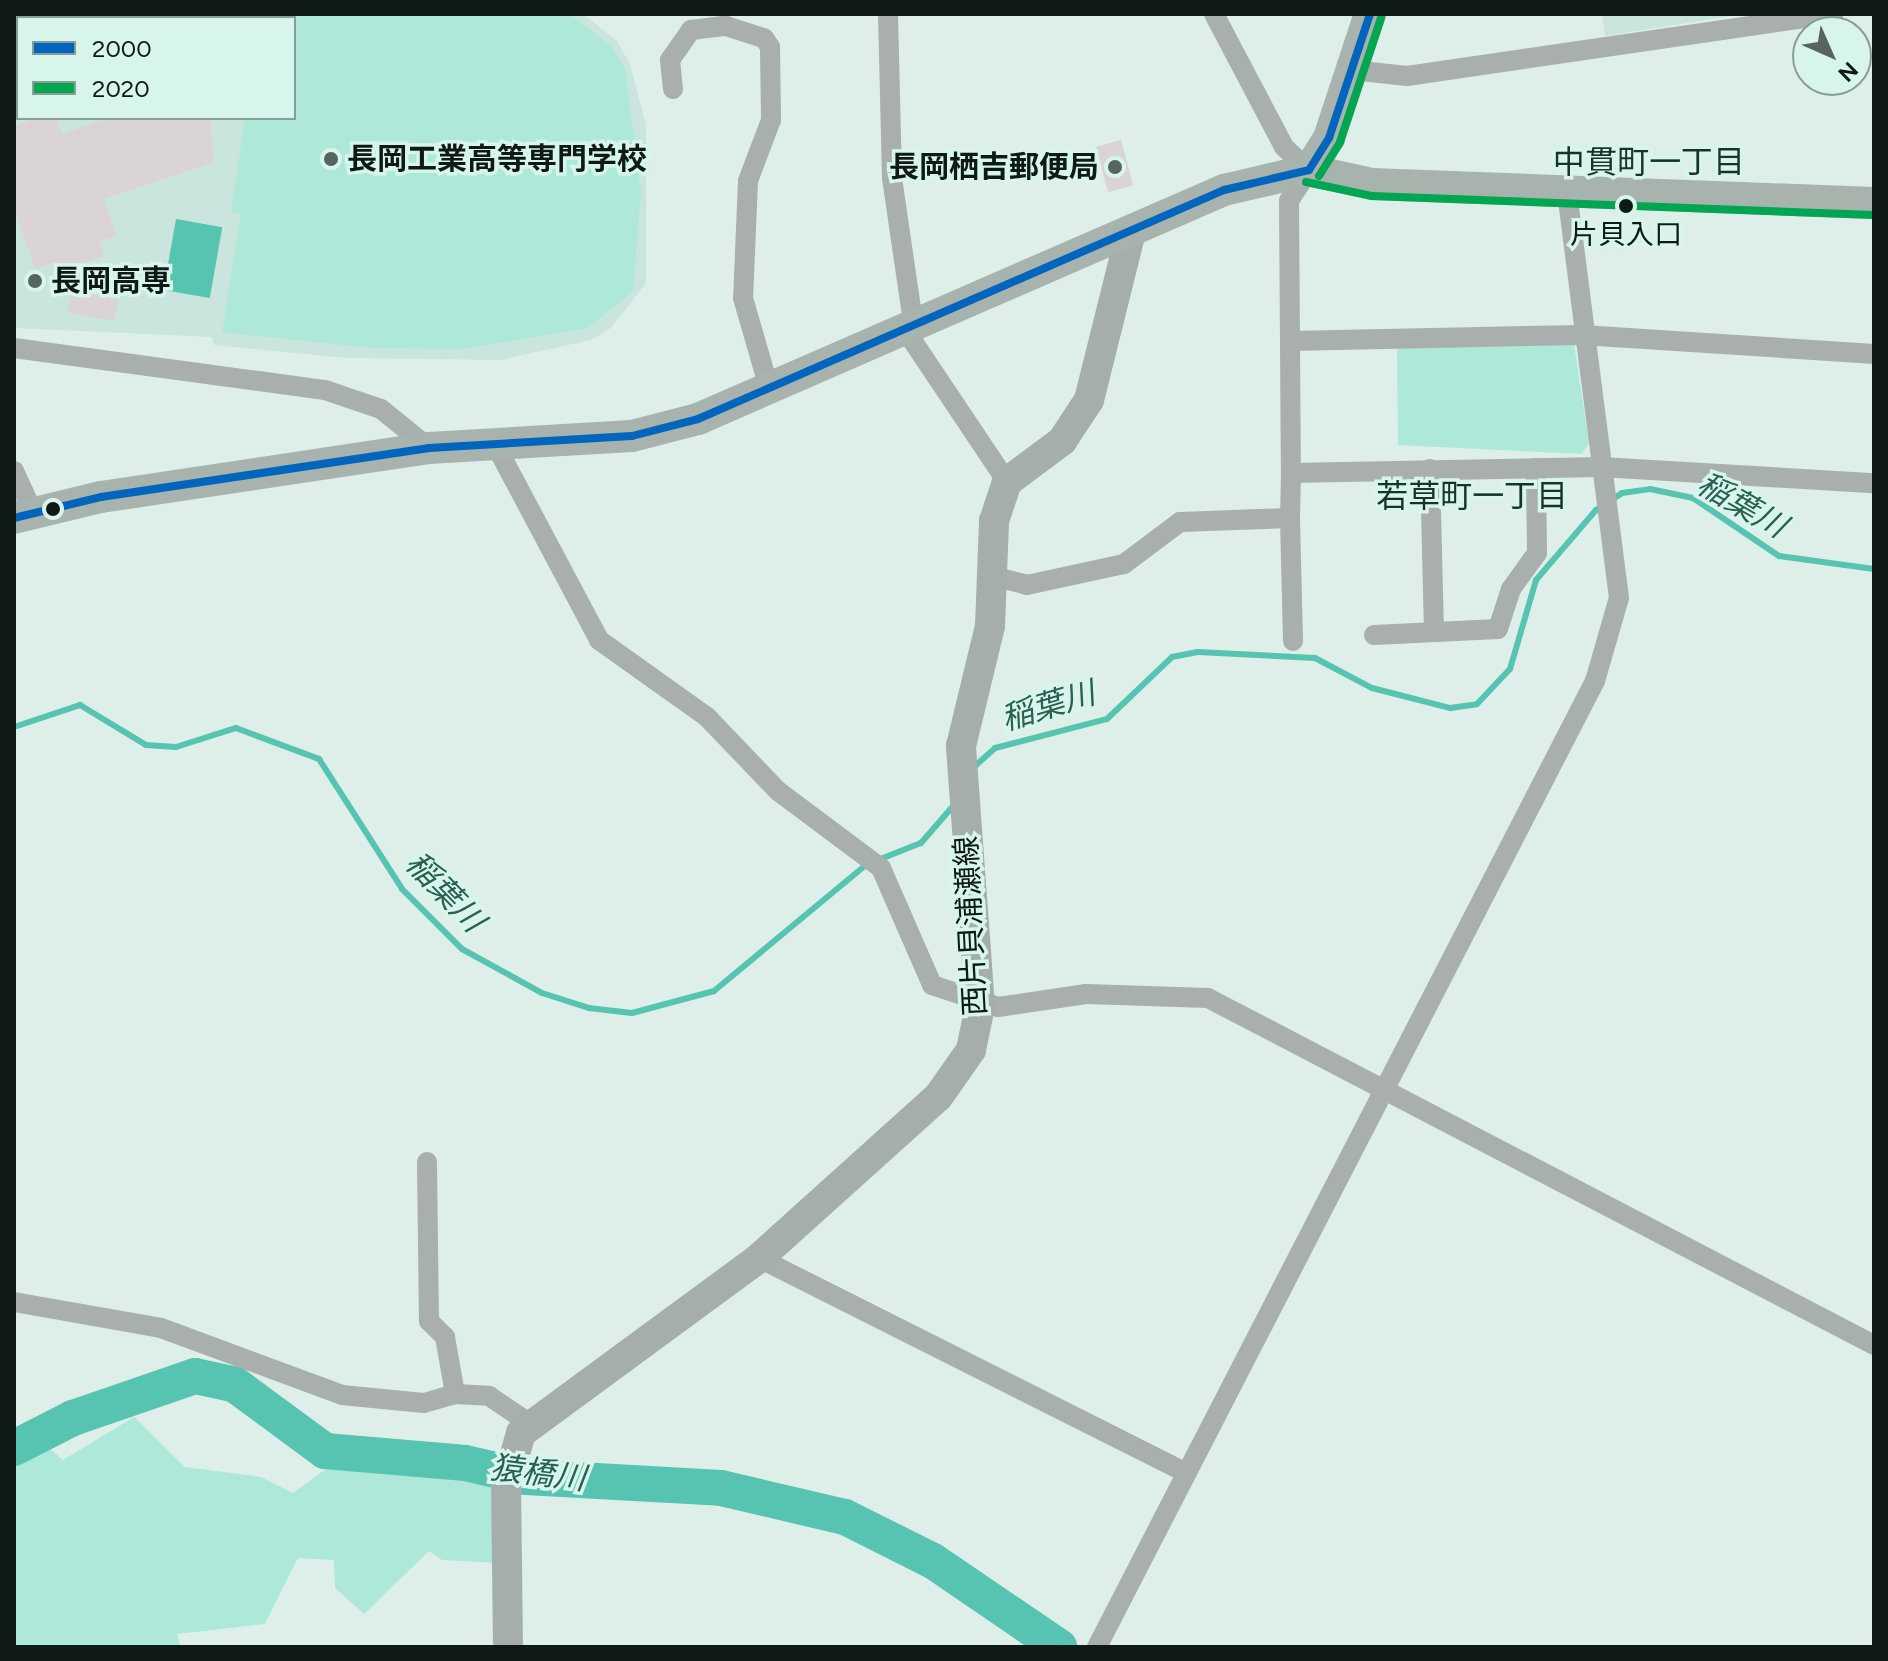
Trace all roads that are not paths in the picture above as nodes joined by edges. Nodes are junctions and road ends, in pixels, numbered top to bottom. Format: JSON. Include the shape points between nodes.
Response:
{"nodes":[{"id":1,"x":888,"y":14,"type":"edge"},
{"id":2,"x":1214,"y":14,"type":"edge"},
{"id":3,"x":1370,"y":14,"type":"edge"},
{"id":4,"x":1834,"y":14,"type":"edge"},
{"id":5,"x":1790,"y":18,"type":"edge"},
{"id":6,"x":1352,"y":70,"type":"junction"},
{"id":7,"x":673,"y":89,"type":"dead end"},
{"id":8,"x":1309,"y":170,"type":"junction"},
{"id":9,"x":1566,"y":187,"type":"junction"},
{"id":10,"x":1874,"y":203,"type":"edge"},
{"id":11,"x":1131,"y":231,"type":"junction"},
{"id":12,"x":906,"y":331,"type":"junction"},
{"id":13,"x":1582,"y":335,"type":"junction"},
{"id":14,"x":1290,"y":341,"type":"junction"},
{"id":15,"x":14,"y":348,"type":"edge"},
{"id":16,"x":1874,"y":354,"type":"edge"},
{"id":17,"x":769,"y":388,"type":"junction"},
{"id":18,"x":495,"y":444,"type":"junction"},
{"id":19,"x":429,"y":448,"type":"junction"},
{"id":20,"x":1536,"y":468,"type":"junction"},
{"id":21,"x":1430,"y":469,"type":"junction"},
{"id":22,"x":14,"y":471,"type":"edge"},
{"id":23,"x":1291,"y":473,"type":"junction"},
{"id":24,"x":1604,"y":476,"type":"junction"},
{"id":25,"x":1007,"y":482,"type":"junction"},
{"id":26,"x":1874,"y":483,"type":"edge"},
{"id":27,"x":24,"y":516,"type":"edge"},
{"id":28,"x":1290,"y":518,"type":"junction"},
{"id":29,"x":992,"y":576,"type":"junction"},
{"id":30,"x":1434,"y":632,"type":"junction"},
{"id":31,"x":1374,"y":635,"type":"dead end"},
{"id":32,"x":1293,"y":641,"type":"dead end"},
{"id":33,"x":980,"y":1006,"type":"junction"},
{"id":34,"x":1382,"y":1089,"type":"junction"},
{"id":35,"x":427,"y":1162,"type":"dead end"},
{"id":36,"x":759,"y":1258,"type":"junction"},
{"id":37,"x":14,"y":1302,"type":"edge"},
{"id":38,"x":1874,"y":1345,"type":"edge"},
{"id":39,"x":455,"y":1394,"type":"junction"},
{"id":40,"x":529,"y":1423,"type":"junction"},
{"id":41,"x":1184,"y":1472,"type":"junction"},
{"id":42,"x":508,"y":1647,"type":"edge"},
{"id":43,"x":1097,"y":1647,"type":"edge"}],
"edges":[{"from":1,"to":12,"type":"street","via":[[892,178],[912,315]]},
{"from":2,"to":8,"type":"street","via":[[1284,147]]},
{"from":3,"to":6,"type":"main road"},
{"from":4,"to":5,"type":"street"},
{"from":5,"to":6,"type":"street","via":[[1407,76]]},
{"from":6,"to":8,"type":"main road","via":[[1329,138]]},
{"from":7,"to":17,"type":"street","via":[[670,60],[691,30],[726,26],[770,47],[771,120],[748,181],[743,298]]},
{"from":8,"to":9,"type":"main road","via":[[1372,184]]},
{"from":8,"to":11,"type":"main road","via":[[1224,190]]},
{"from":8,"to":14,"type":"street","via":[[1289,201]]},
{"from":9,"to":10,"type":"main road"},
{"from":9,"to":13,"type":"street"},
{"from":11,"to":12,"type":"main road"},
{"from":11,"to":25,"type":"main road","via":[[1089,400],[1062,441]]},
{"from":12,"to":17,"type":"main road"},
{"from":12,"to":25,"type":"street"},
{"from":13,"to":14,"type":"street"},
{"from":13,"to":16,"type":"street"},
{"from":13,"to":24,"type":"street"},
{"from":14,"to":23,"type":"street"},
{"from":15,"to":19,"type":"street","via":[[325,390],[381,409]]},
{"from":17,"to":18,"type":"main road","via":[[664,430]]},
{"from":18,"to":19,"type":"main road"},
{"from":18,"to":33,"type":"street","via":[[599,640],[707,717],[778,791],[866,853],[893,891],[925,977]]},
{"from":19,"to":27,"type":"main road","via":[[101,497]]},
{"from":20,"to":21,"type":"street"},
{"from":20,"to":24,"type":"street"},
{"from":20,"to":30,"type":"street","via":[[1537,553],[1511,589],[1498,629]]},
{"from":21,"to":23,"type":"street"},
{"from":21,"to":30,"type":"street"},
{"from":22,"to":27,"type":"street"},
{"from":23,"to":28,"type":"street"},
{"from":24,"to":26,"type":"street"},
{"from":24,"to":34,"type":"street","via":[[1619,598],[1595,681]]},
{"from":25,"to":29,"type":"main road","name":"西片貝浦瀬線","via":[[994,521]]},
{"from":28,"to":29,"type":"street","via":[[1180,522],[1124,564],[1027,585]]},
{"from":28,"to":32,"type":"street"},
{"from":29,"to":33,"type":"main road","name":"西片貝浦瀬線","via":[[990,626],[961,746]]},
{"from":30,"to":31,"type":"street"},
{"from":33,"to":34,"type":"street","via":[[1086,994],[1208,998]]},
{"from":33,"to":36,"type":"main road","name":"西片貝浦瀬線","via":[[971,1050],[938,1097]]},
{"from":34,"to":38,"type":"street"},
{"from":34,"to":41,"type":"street"},
{"from":35,"to":39,"type":"street","via":[[429,1321],[445,1337]]},
{"from":36,"to":40,"type":"main road","name":"西片貝浦瀬線"},
{"from":36,"to":41,"type":"street"},
{"from":37,"to":39,"type":"street","via":[[161,1328],[342,1395],[424,1403]]},
{"from":39,"to":40,"type":"street","via":[[489,1396]]},
{"from":40,"to":42,"type":"main road","name":"西片貝浦瀬線","via":[[514,1445],[506,1485]]},
{"from":41,"to":43,"type":"street"}]}
